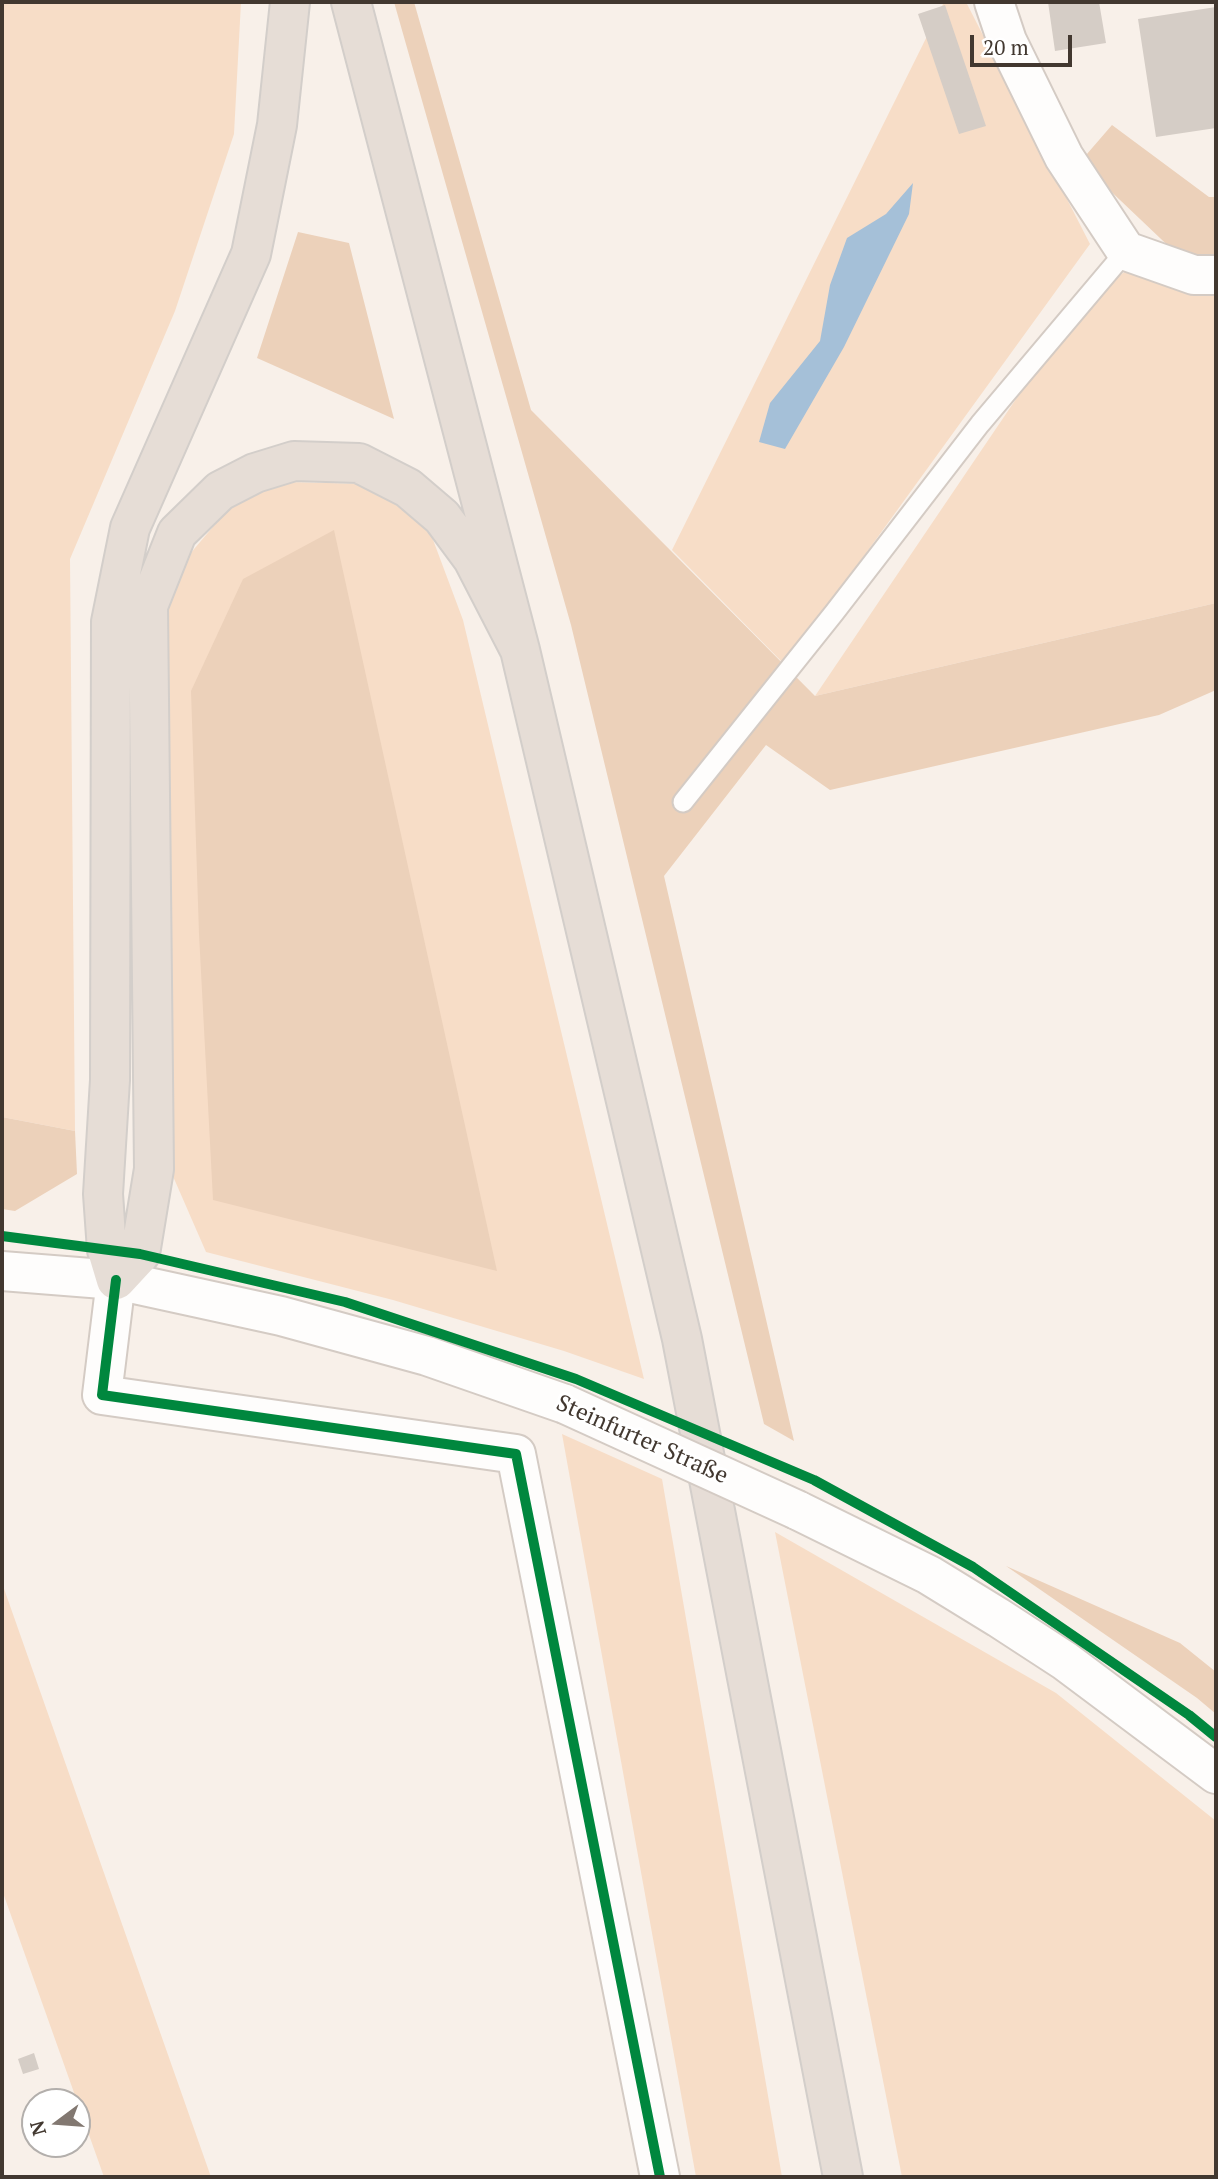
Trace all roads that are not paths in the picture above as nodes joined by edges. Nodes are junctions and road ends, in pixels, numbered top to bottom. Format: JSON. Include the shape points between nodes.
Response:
{"nodes":[{"id":1,"x":290,"y":2,"type":"edge"},
{"id":2,"x":351,"y":2,"type":"edge"},
{"id":3,"x":994,"y":2,"type":"edge"},
{"id":4,"x":1126,"y":251,"type":"junction"},
{"id":5,"x":1216,"y":275,"type":"edge"},
{"id":6,"x":520,"y":650,"type":"junction"},
{"id":7,"x":683,"y":802,"type":"dead end"},
{"id":8,"x":2,"y":1271,"type":"edge"},
{"id":9,"x":116,"y":1280,"type":"junction"},
{"id":10,"x":1216,"y":1774,"type":"edge"},
{"id":11,"x":660,"y":2177,"type":"edge"},
{"id":12,"x":843,"y":2177,"type":"edge"}],
"edges":[{"from":1,"to":9,"type":"highway","via":[[277,125],[251,254],[130,528],[111,622],[110,1080],[103,1194],[107,1250]]},
{"from":2,"to":6,"type":"highway"},
{"from":3,"to":4,"type":"street","via":[[1007,41],[1064,156]]},
{"from":4,"to":5,"type":"street","via":[[1194,275]]},
{"from":4,"to":7,"type":"lane","via":[[980,424]]},
{"from":6,"to":9,"type":"highway","via":[[473,559],[442,517],[408,488],[359,463],[294,461],[255,473],[220,491],[177,533],[148,606],[154,1169],[140,1254]]},
{"from":6,"to":12,"type":"highway","via":[[682,1339]]},
{"from":8,"to":9,"type":"street","name":"Steinfurter Straße"},
{"from":9,"to":10,"type":"street","name":"Steinfurter Straße","bridge":true,"via":[[371,1339],[565,1404],[929,1576],[1065,1661]]},
{"from":9,"to":11,"type":"street","via":[[89,1392],[516,1454]]}]}
